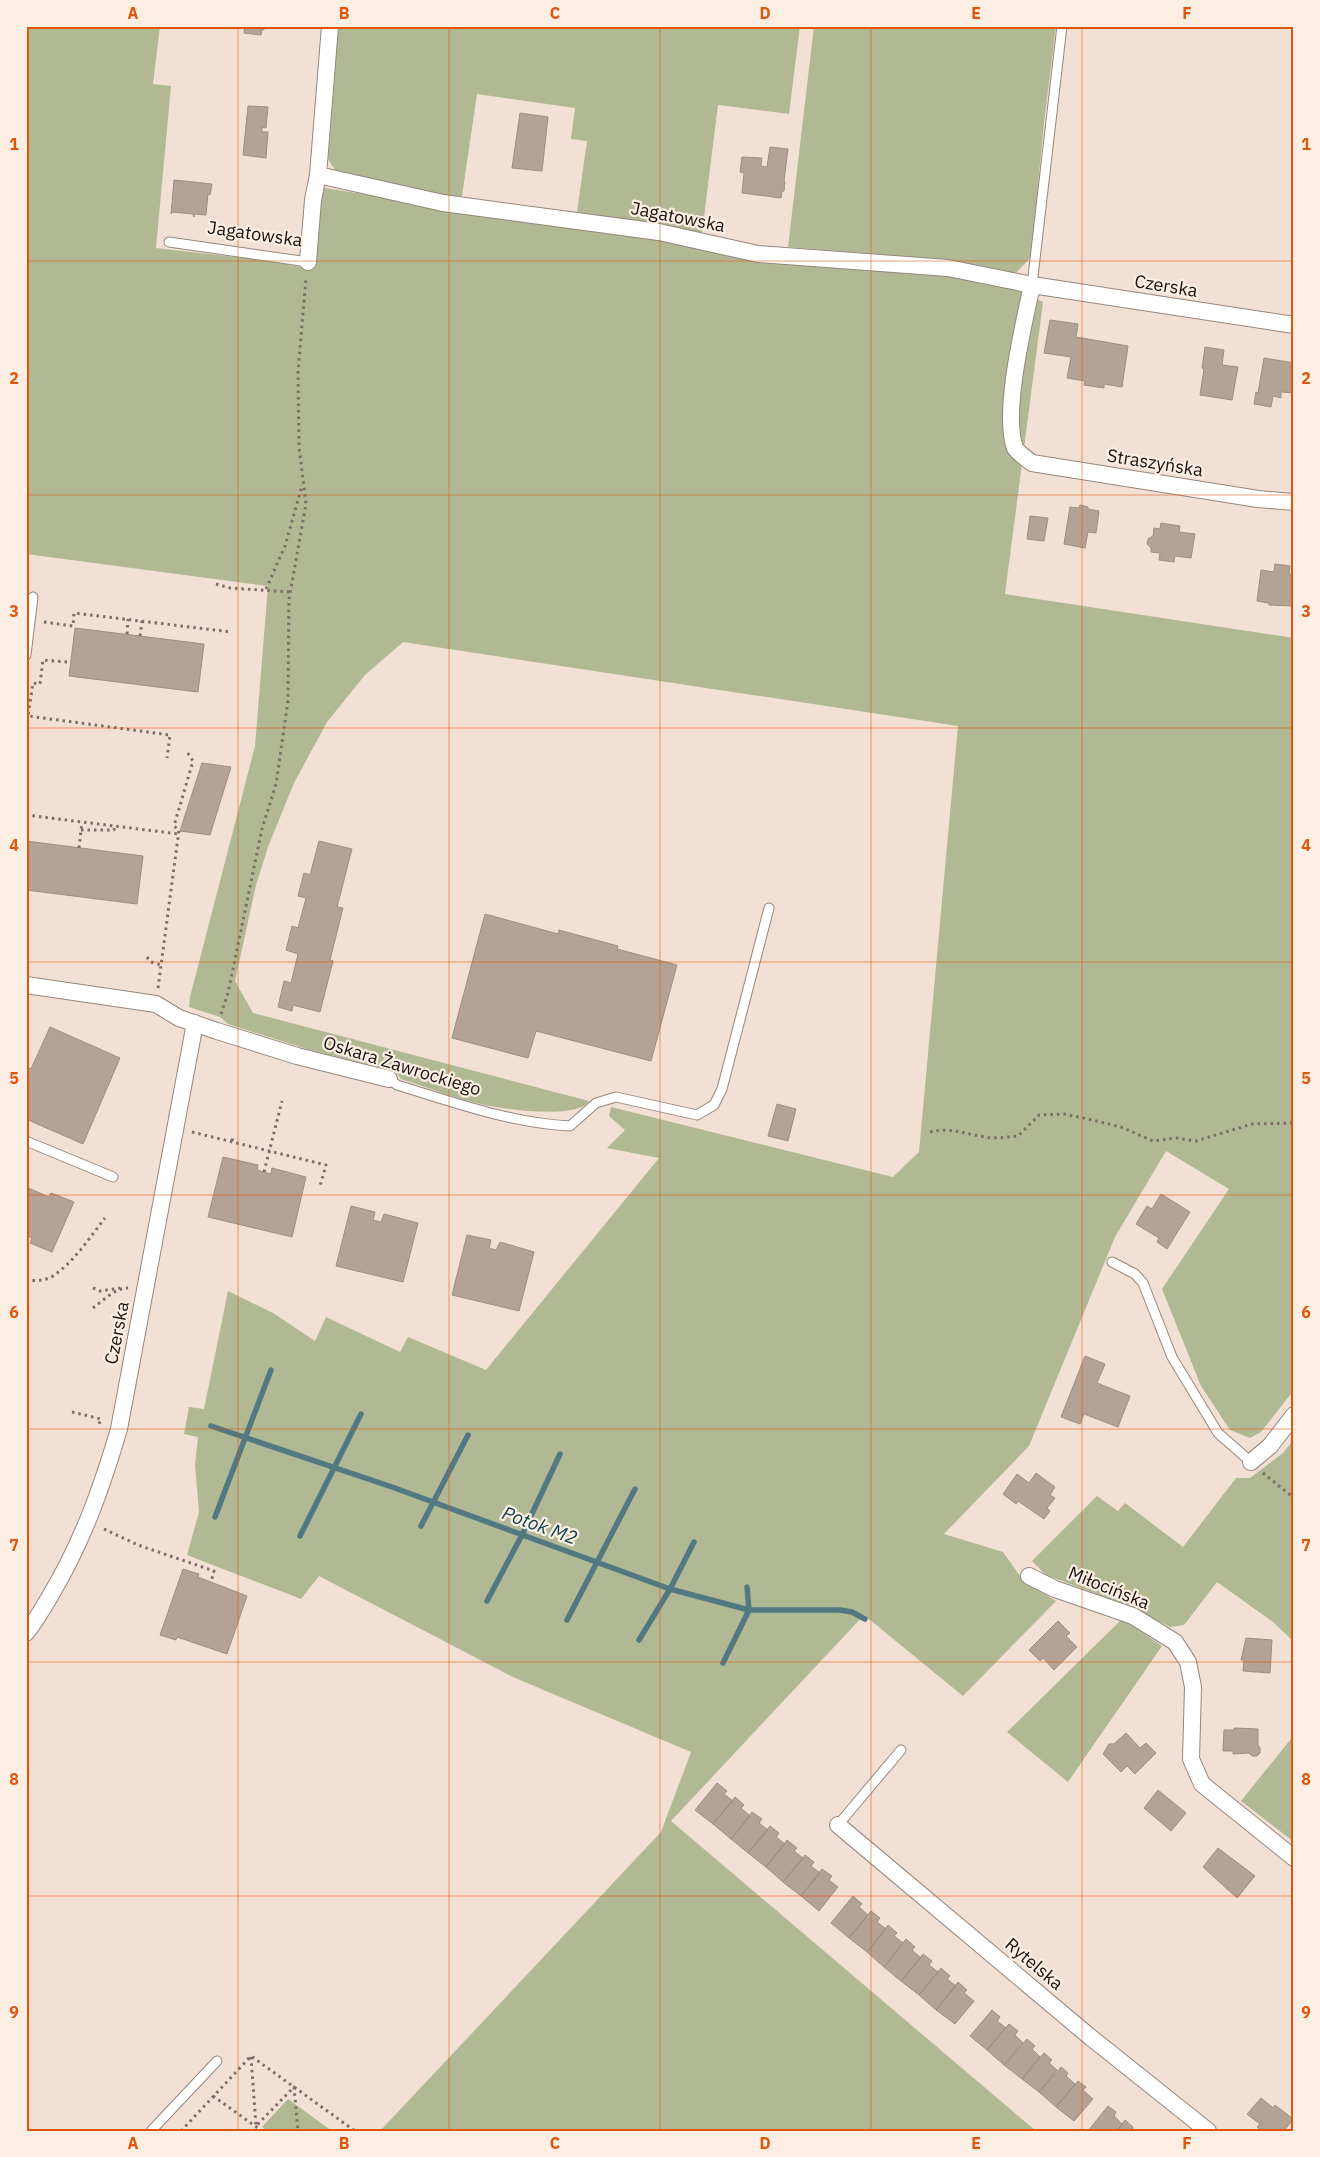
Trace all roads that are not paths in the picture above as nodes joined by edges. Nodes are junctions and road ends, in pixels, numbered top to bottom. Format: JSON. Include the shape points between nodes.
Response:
{"nodes":[{"id":1,"x":330,"y":26,"type":"edge"},
{"id":2,"x":1062,"y":26,"type":"edge"},
{"id":3,"x":318,"y":175,"type":"junction"},
{"id":4,"x":169,"y":242,"type":"dead end"},
{"id":5,"x":308,"y":262,"type":"joint"},
{"id":6,"x":1032,"y":285,"type":"junction"},
{"id":7,"x":1294,"y":325,"type":"edge"},
{"id":8,"x":1294,"y":502,"type":"edge"},
{"id":9,"x":33,"y":597,"type":"dead end"},
{"id":10,"x":26,"y":655,"type":"edge"},
{"id":11,"x":769,"y":908,"type":"dead end"},
{"id":12,"x":26,"y":985,"type":"edge"},
{"id":13,"x":195,"y":1023,"type":"junction"},
{"id":14,"x":389,"y":1079,"type":"joint"},
{"id":15,"x":26,"y":1141,"type":"edge"},
{"id":16,"x":113,"y":1176,"type":"dead end"},
{"id":17,"x":1112,"y":1262,"type":"dead end"},
{"id":18,"x":1294,"y":1415,"type":"edge"},
{"id":19,"x":1251,"y":1462,"type":"joint"},
{"id":20,"x":1029,"y":1576,"type":"dead end"},
{"id":21,"x":26,"y":1633,"type":"edge"},
{"id":22,"x":901,"y":1750,"type":"dead end"},
{"id":23,"x":838,"y":1825,"type":"joint"},
{"id":24,"x":1294,"y":1858,"type":"edge"},
{"id":25,"x":217,"y":2061,"type":"dead end"},
{"id":26,"x":151,"y":2131,"type":"edge"},
{"id":27,"x":1208,"y":2131,"type":"edge"}],
"edges":[{"from":1,"to":3,"type":"street","name":"Jagatowska"},
{"from":2,"to":6,"type":"lane"},
{"from":3,"to":5,"type":"street","name":"Jagatowska"},
{"from":3,"to":6,"type":"street","name":"Jagatowska","via":[[443,203],[660,232],[758,254],[948,268]]},
{"from":4,"to":5,"type":"lane","name":"Jagatowska"},
{"from":6,"to":7,"type":"street","name":"Czerska"},
{"from":6,"to":8,"type":"street","name":"Straszyńska","via":[[1020,340],[1010,423],[1016,449],[1032,463]]},
{"from":9,"to":10,"type":"lane"},
{"from":11,"to":14,"type":"lane","name":"Oskara Żawrockiego","via":[[722,1089],[714,1105],[697,1115],[616,1097],[596,1103],[570,1126],[540,1125],[477,1110],[397,1085]]},
{"from":12,"to":13,"type":"street","name":"Oskara Żawrockiego","via":[[156,1004],[179,1018]]},
{"from":13,"to":14,"type":"street","name":"Oskara Żawrockiego","via":[[297,1056]]},
{"from":13,"to":21,"type":"street","name":"Czerska","via":[[119,1429],[100,1493],[84,1530],[57,1585]]},
{"from":15,"to":16,"type":"lane"},
{"from":17,"to":19,"type":"lane","via":[[1135,1274],[1143,1283],[1172,1357],[1218,1432]]},
{"from":18,"to":19,"type":"street","via":[[1270,1446]]},
{"from":20,"to":24,"type":"street","name":"Miłocińska","via":[[1133,1616],[1175,1642],[1188,1662],[1193,1687],[1191,1759],[1202,1784]]},
{"from":22,"to":23,"type":"lane"},
{"from":23,"to":27,"type":"street","name":"Rytelska","via":[[1089,2036]]},
{"from":25,"to":26,"type":"lane"}]}
